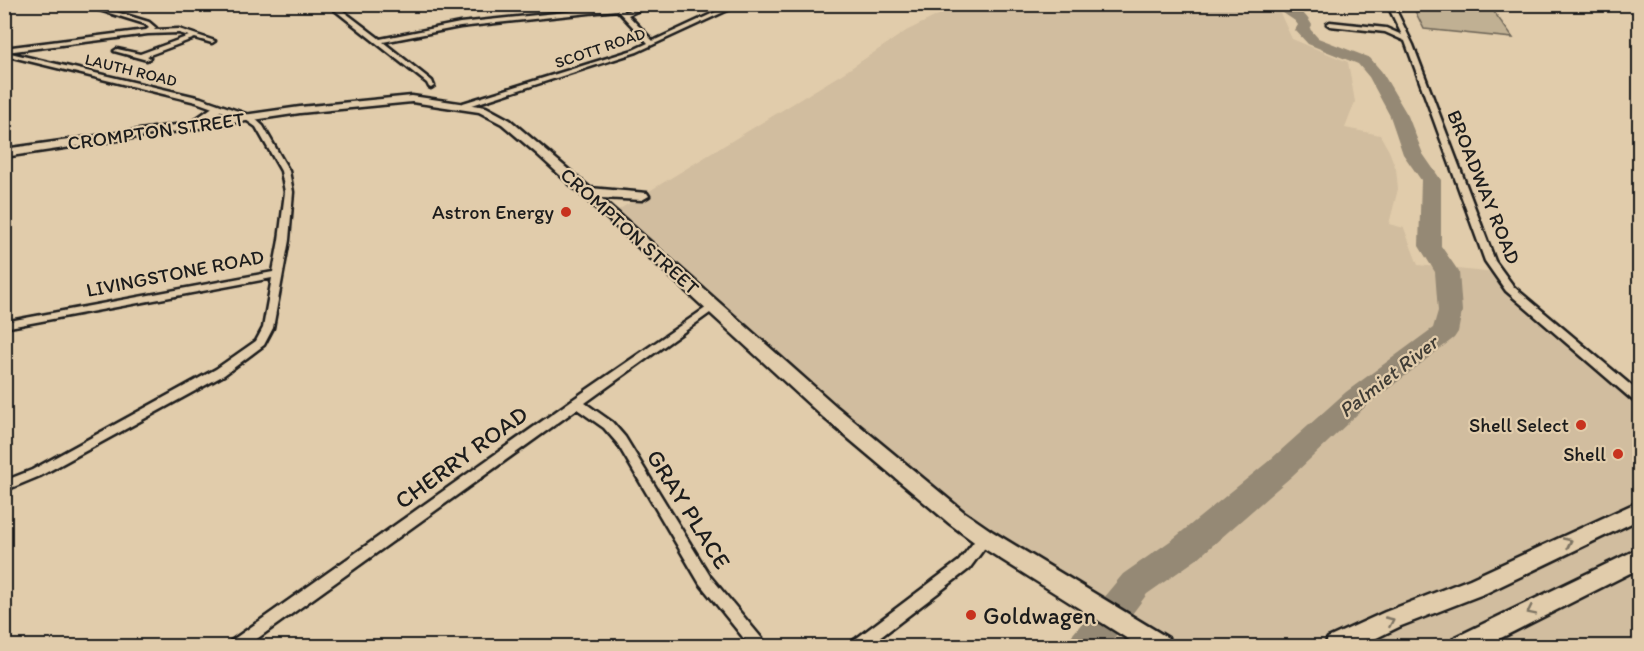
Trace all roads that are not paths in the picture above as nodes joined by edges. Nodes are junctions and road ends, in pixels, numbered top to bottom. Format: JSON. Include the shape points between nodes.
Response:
{"nodes":[{"id":1,"x":82,"y":4,"type":"edge"},
{"id":2,"x":328,"y":4,"type":"edge"},
{"id":3,"x":651,"y":4,"type":"edge"},
{"id":4,"x":739,"y":4,"type":"edge"},
{"id":5,"x":1390,"y":4,"type":"edge"},
{"id":6,"x":1531,"y":4,"type":"edge"},
{"id":7,"x":1549,"y":4,"type":"edge"},
{"id":8,"x":617,"y":6,"type":"edge"},
{"id":9,"x":624,"y":14,"type":"junction"},
{"id":10,"x":1330,"y":24,"type":"dead end"},
{"id":11,"x":148,"y":32,"type":"junction"},
{"id":12,"x":195,"y":36,"type":"junction"},
{"id":13,"x":1407,"y":40,"type":"junction"},
{"id":14,"x":212,"y":41,"type":"dead end"},
{"id":15,"x":380,"y":41,"type":"junction"},
{"id":16,"x":655,"y":43,"type":"junction"},
{"id":17,"x":4,"y":51,"type":"edge"},
{"id":18,"x":117,"y":51,"type":"dead end"},
{"id":19,"x":141,"y":56,"type":"junction"},
{"id":20,"x":150,"y":59,"type":"dead end"},
{"id":21,"x":431,"y":86,"type":"dead end"},
{"id":22,"x":466,"y":105,"type":"junction"},
{"id":23,"x":217,"y":106,"type":"junction"},
{"id":24,"x":249,"y":118,"type":"junction"},
{"id":25,"x":172,"y":130,"type":"junction"},
{"id":26,"x":4,"y":153,"type":"edge"},
{"id":27,"x":585,"y":190,"type":"junction"},
{"id":28,"x":642,"y":196,"type":"dead end"},
{"id":29,"x":277,"y":274,"type":"junction"},
{"id":30,"x":713,"y":306,"type":"junction"},
{"id":31,"x":4,"y":325,"type":"edge"},
{"id":32,"x":1640,"y":399,"type":"edge"},
{"id":33,"x":576,"y":403,"type":"junction"},
{"id":34,"x":4,"y":486,"type":"edge"},
{"id":35,"x":1640,"y":509,"type":"edge"},
{"id":36,"x":985,"y":538,"type":"junction"},
{"id":37,"x":1640,"y":557,"type":"edge"},
{"id":38,"x":236,"y":646,"type":"edge"},
{"id":39,"x":759,"y":646,"type":"edge"},
{"id":40,"x":858,"y":646,"type":"edge"},
{"id":41,"x":1159,"y":646,"type":"edge"},
{"id":42,"x":1337,"y":646,"type":"edge"},
{"id":43,"x":1463,"y":646,"type":"edge"}],
"edges":[{"from":1,"to":11,"type":"street","via":[[151,24],[153,28]]},
{"from":2,"to":15,"type":"street"},
{"from":3,"to":9,"type":"street"},
{"from":4,"to":16,"type":"street","name":"SCOTT ROAD"},
{"from":5,"to":13,"type":"street","name":"BROADWAY ROAD"},
{"from":6,"to":7,"type":"street"},
{"from":8,"to":9,"type":"street"},
{"from":8,"to":15,"type":"street","via":[[460,25]]},
{"from":9,"to":16,"type":"street"},
{"from":10,"to":13,"type":"street","via":[[1383,30]]},
{"from":11,"to":12,"type":"street","via":[[172,31]]},
{"from":11,"to":17,"type":"street"},
{"from":12,"to":14,"type":"street"},
{"from":12,"to":19,"type":"street"},
{"from":13,"to":32,"type":"street","name":"BROADWAY ROAD","via":[[1497,273],[1521,299]]},
{"from":15,"to":21,"type":"street"},
{"from":16,"to":22,"type":"street","name":"SCOTT ROAD"},
{"from":17,"to":23,"type":"street","name":"LAUTH ROAD"},
{"from":18,"to":19,"type":"street"},
{"from":19,"to":20,"type":"street"},
{"from":22,"to":24,"type":"street","name":"CROMPTON STREET","via":[[394,100]]},
{"from":22,"to":27,"type":"street","name":"CROMPTON STREET","via":[[493,113],[506,122]]},
{"from":23,"to":24,"type":"street","name":"LAUTH ROAD"},
{"from":23,"to":25,"type":"street","via":[[206,117]]},
{"from":24,"to":25,"type":"street","name":"CROMPTON STREET"},
{"from":24,"to":29,"type":"street","via":[[264,133],[287,178],[288,211]]},
{"from":25,"to":26,"type":"street","name":"CROMPTON STREET"},
{"from":27,"to":28,"type":"street","via":[[612,196]]},
{"from":27,"to":30,"type":"street","name":"CROMPTON STREET"},
{"from":29,"to":31,"type":"street","name":"LIVINGSTONE ROAD"},
{"from":29,"to":34,"type":"street","name":"LIVINGSTONE ROAD","via":[[268,328],[252,351],[36,473]]},
{"from":30,"to":33,"type":"street","name":"CHERRY ROAD"},
{"from":30,"to":36,"type":"street","name":"CROMPTON STREET","via":[[896,469]]},
{"from":33,"to":38,"type":"street","name":"CHERRY ROAD"},
{"from":33,"to":39,"type":"street","name":"GRAY PLACE","via":[[608,425],[621,440],[705,580]]},
{"from":42,"to":35,"type":"street","one_way":true,"via":[[1478,586]]},
{"from":36,"to":40,"type":"street","via":[[964,565]]},
{"from":36,"to":41,"type":"street","name":"CROMPTON STREET"},
{"from":37,"to":43,"type":"street","one_way":true}]}
